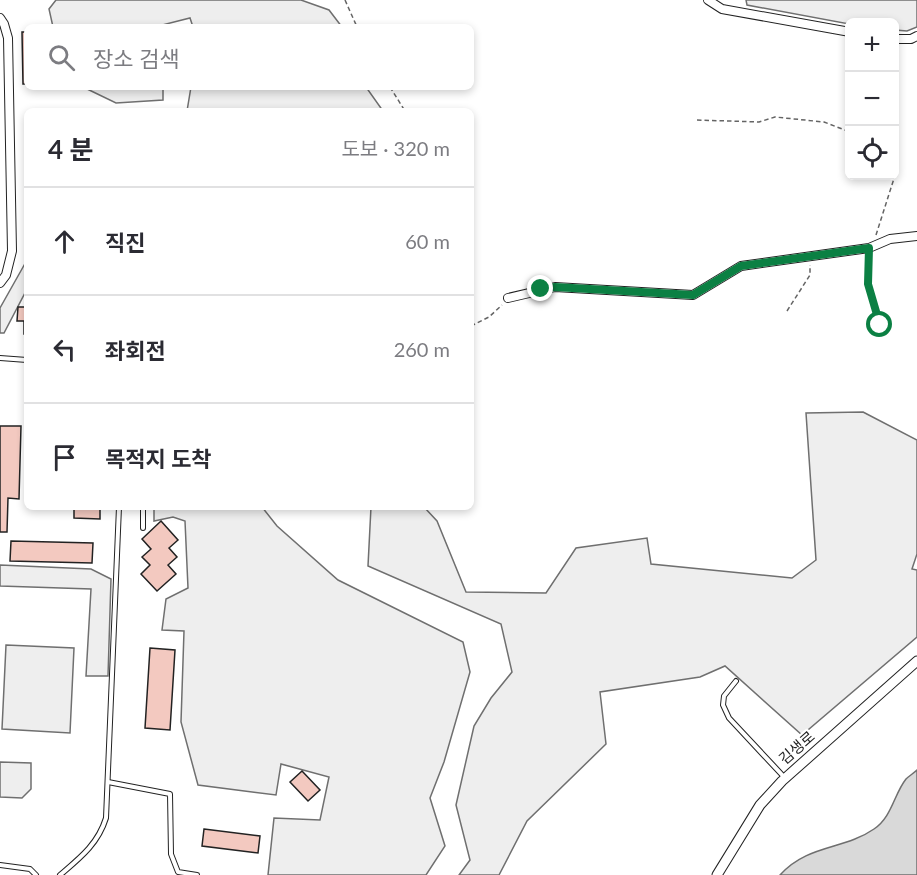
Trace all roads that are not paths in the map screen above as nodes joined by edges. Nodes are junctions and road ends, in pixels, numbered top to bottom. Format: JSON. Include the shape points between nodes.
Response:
{"nodes":[{"id":1,"x":708,"y":0,"type":"edge"},
{"id":2,"x":0,"y":18,"type":"edge"},
{"id":3,"x":845,"y":31,"type":"edge"},
{"id":4,"x":917,"y":36,"type":"edge"},
{"id":5,"x":899,"y":39,"type":"edge"},
{"id":6,"x":917,"y":236,"type":"edge"},
{"id":7,"x":0,"y":283,"type":"edge"},
{"id":8,"x":508,"y":298,"type":"road end"},
{"id":9,"x":0,"y":358,"type":"edge"},
{"id":10,"x":24,"y":360,"type":"edge"},
{"id":11,"x":119,"y":510,"type":"edge"},
{"id":12,"x":143,"y":510,"type":"edge"},
{"id":13,"x":143,"y":528,"type":"dead end"},
{"id":14,"x":917,"y":661,"type":"edge"},
{"id":15,"x":736,"y":681,"type":"dead end"},
{"id":16,"x":785,"y":778,"type":"junction"},
{"id":17,"x":108,"y":782,"type":"junction"},
{"id":18,"x":0,"y":865,"type":"edge"},
{"id":19,"x":36,"y":875,"type":"edge"},
{"id":20,"x":60,"y":875,"type":"edge"},
{"id":21,"x":196,"y":875,"type":"edge"},
{"id":22,"x":717,"y":875,"type":"edge"}],
"edges":[{"from":1,"to":3,"type":"street","via":[[722,9]]},
{"from":2,"to":7,"type":"street","via":[[8,38],[12,251]]},
{"from":4,"to":5,"type":"street"},
{"from":6,"to":8,"type":"street","via":[[741,266],[693,295],[555,287]]},
{"from":9,"to":10,"type":"lane"},
{"from":11,"to":17,"type":"lane"},
{"from":12,"to":13,"type":"lane"},
{"from":14,"to":16,"type":"street","name":"김생로"},
{"from":15,"to":16,"type":"lane","via":[[724,696],[729,718]]},
{"from":16,"to":22,"type":"street","name":"김생로","via":[[760,806]]},
{"from":17,"to":20,"type":"lane","via":[[103,830],[93,845]]},
{"from":17,"to":21,"type":"lane","via":[[170,794],[171,854],[178,872]]},
{"from":18,"to":19,"type":"lane","via":[[30,869]]}]}
